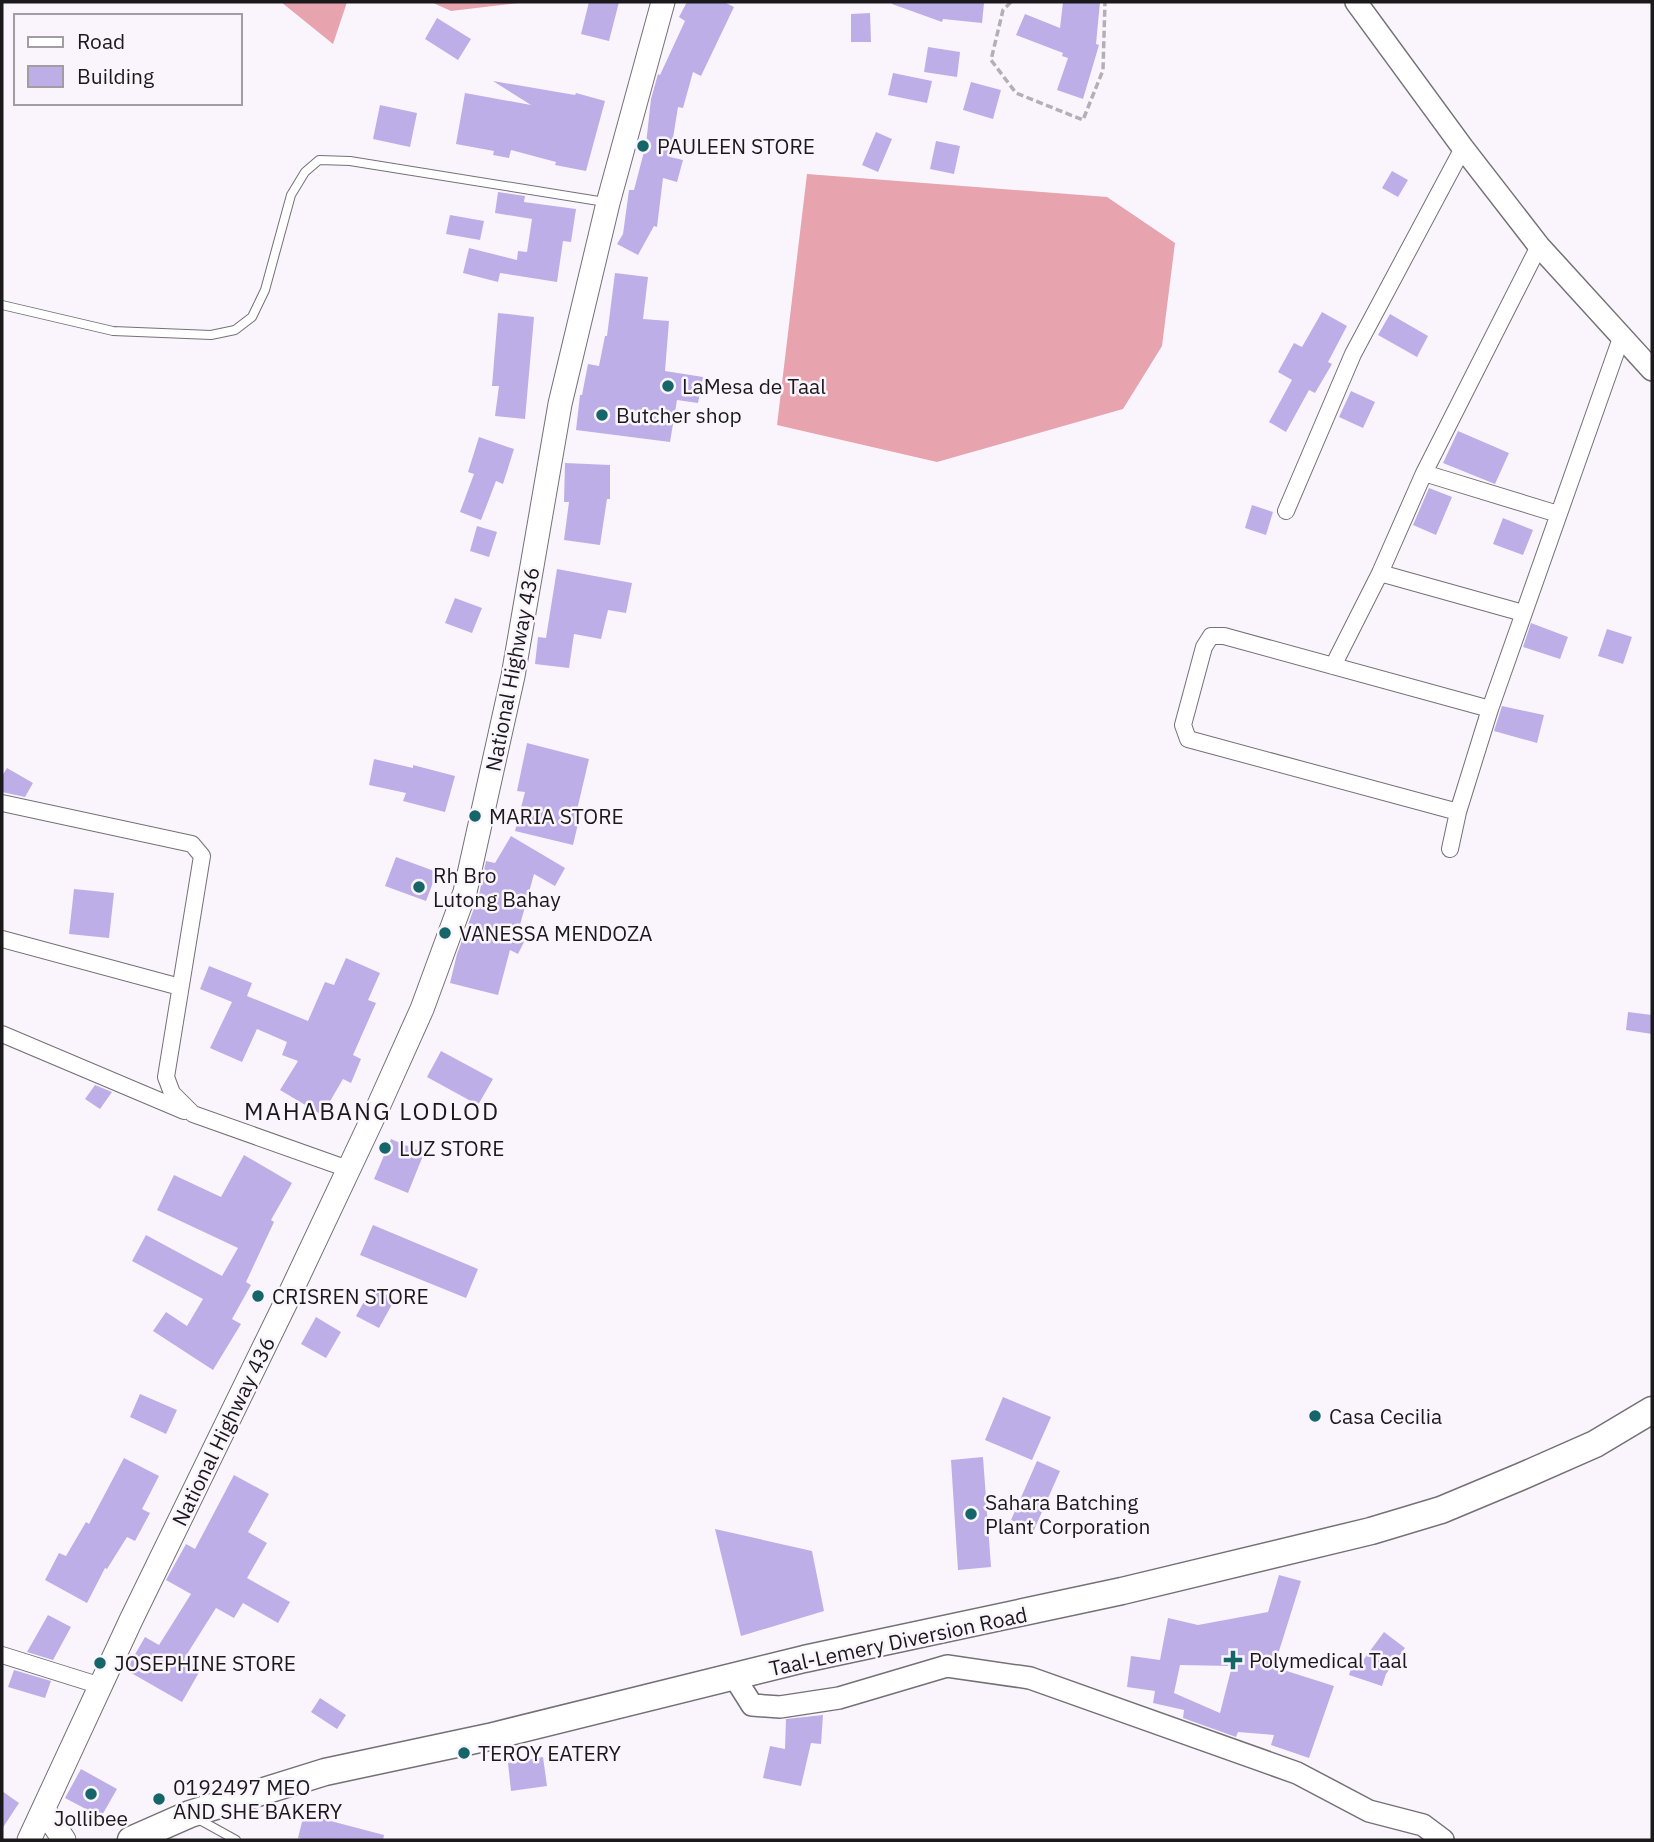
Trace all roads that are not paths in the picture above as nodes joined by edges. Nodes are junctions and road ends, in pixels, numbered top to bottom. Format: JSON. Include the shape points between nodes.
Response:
{"nodes":[{"id":1,"x":663,"y":2,"type":"edge"},
{"id":2,"x":1356,"y":2,"type":"edge"},
{"id":3,"x":1463,"y":148,"type":"junction"},
{"id":4,"x":608,"y":203,"type":"junction"},
{"id":5,"x":1539,"y":247,"type":"junction"},
{"id":6,"x":2,"y":305,"type":"edge"},
{"id":7,"x":1621,"y":338,"type":"junction"},
{"id":8,"x":1652,"y":370,"type":"edge"},
{"id":9,"x":1424,"y":473,"type":"junction"},
{"id":10,"x":1286,"y":511,"type":"dead end"},
{"id":11,"x":1558,"y":514,"type":"junction"},
{"id":12,"x":1380,"y":573,"type":"junction"},
{"id":13,"x":1523,"y":613,"type":"junction"},
{"id":14,"x":1334,"y":666,"type":"junction"},
{"id":15,"x":1490,"y":709,"type":"junction"},
{"id":16,"x":2,"y":803,"type":"edge"},
{"id":17,"x":1458,"y":812,"type":"junction"},
{"id":18,"x":1450,"y":849,"type":"dead end"},
{"id":19,"x":2,"y":939,"type":"edge"},
{"id":20,"x":180,"y":988,"type":"junction"},
{"id":21,"x":2,"y":1034,"type":"edge"},
{"id":22,"x":193,"y":1114,"type":"junction"},
{"id":23,"x":348,"y":1169,"type":"junction"},
{"id":24,"x":1652,"y":1410,"type":"edge"},
{"id":25,"x":2,"y":1655,"type":"edge"},
{"id":26,"x":735,"y":1678,"type":"junction"},
{"id":27,"x":101,"y":1686,"type":"junction"},
{"id":28,"x":44,"y":1811,"type":"junction"},
{"id":29,"x":190,"y":1814,"type":"junction"},
{"id":30,"x":29,"y":1840,"type":"edge"},
{"id":31,"x":64,"y":1840,"type":"edge"},
{"id":32,"x":131,"y":1840,"type":"edge"},
{"id":33,"x":236,"y":1840,"type":"edge"},
{"id":34,"x":1443,"y":1840,"type":"edge"}],
"edges":[{"from":1,"to":4,"type":"main road","name":"National Highway 436"},
{"from":2,"to":3,"type":"street"},
{"from":3,"to":5,"type":"street"},
{"from":3,"to":10,"type":"street","via":[[1353,354]]},
{"from":4,"to":6,"type":"lane","via":[[350,161],[319,160],[291,195],[265,290],[252,317],[235,330],[211,335],[114,331]]},
{"from":4,"to":23,"type":"main road","name":"National Highway 436","via":[[561,404],[513,677],[465,892],[422,1009]]},
{"from":5,"to":7,"type":"street"},
{"from":5,"to":9,"type":"street"},
{"from":7,"to":8,"type":"street"},
{"from":7,"to":11,"type":"street"},
{"from":9,"to":11,"type":"street"},
{"from":9,"to":12,"type":"street"},
{"from":11,"to":13,"type":"street"},
{"from":12,"to":13,"type":"street"},
{"from":12,"to":14,"type":"street"},
{"from":13,"to":15,"type":"street"},
{"from":14,"to":15,"type":"street"},
{"from":14,"to":17,"type":"street","via":[[1211,636],[1183,725],[1188,739]]},
{"from":15,"to":17,"type":"street"},
{"from":16,"to":20,"type":"street","via":[[192,844],[202,856]]},
{"from":17,"to":18,"type":"street"},
{"from":19,"to":20,"type":"street"},
{"from":20,"to":22,"type":"street","via":[[166,1077],[172,1093]]},
{"from":21,"to":22,"type":"street"},
{"from":22,"to":23,"type":"street"},
{"from":23,"to":27,"type":"main road","name":"National Highway 436"},
{"from":24,"to":26,"type":"main road","name":"Taal-Lemery Diversion Road","via":[[1595,1444],[1520,1477],[1441,1510],[1371,1531]]},
{"from":25,"to":27,"type":"street"},
{"from":26,"to":29,"type":"main road","name":"Taal-Lemery Diversion Road","via":[[325,1772]]},
{"from":26,"to":34,"type":"street","via":[[752,1705],[780,1707],[839,1698],[947,1666],[1030,1678],[1297,1773],[1369,1811],[1423,1825]]},
{"from":27,"to":28,"type":"main road","name":"National Highway 436"},
{"from":28,"to":30,"type":"main road","name":"National Highway 436"},
{"from":28,"to":31,"type":"main road"},
{"from":29,"to":32,"type":"main road","name":"Taal-Lemery Diversion Road"},
{"from":29,"to":33,"type":"lane"}]}
